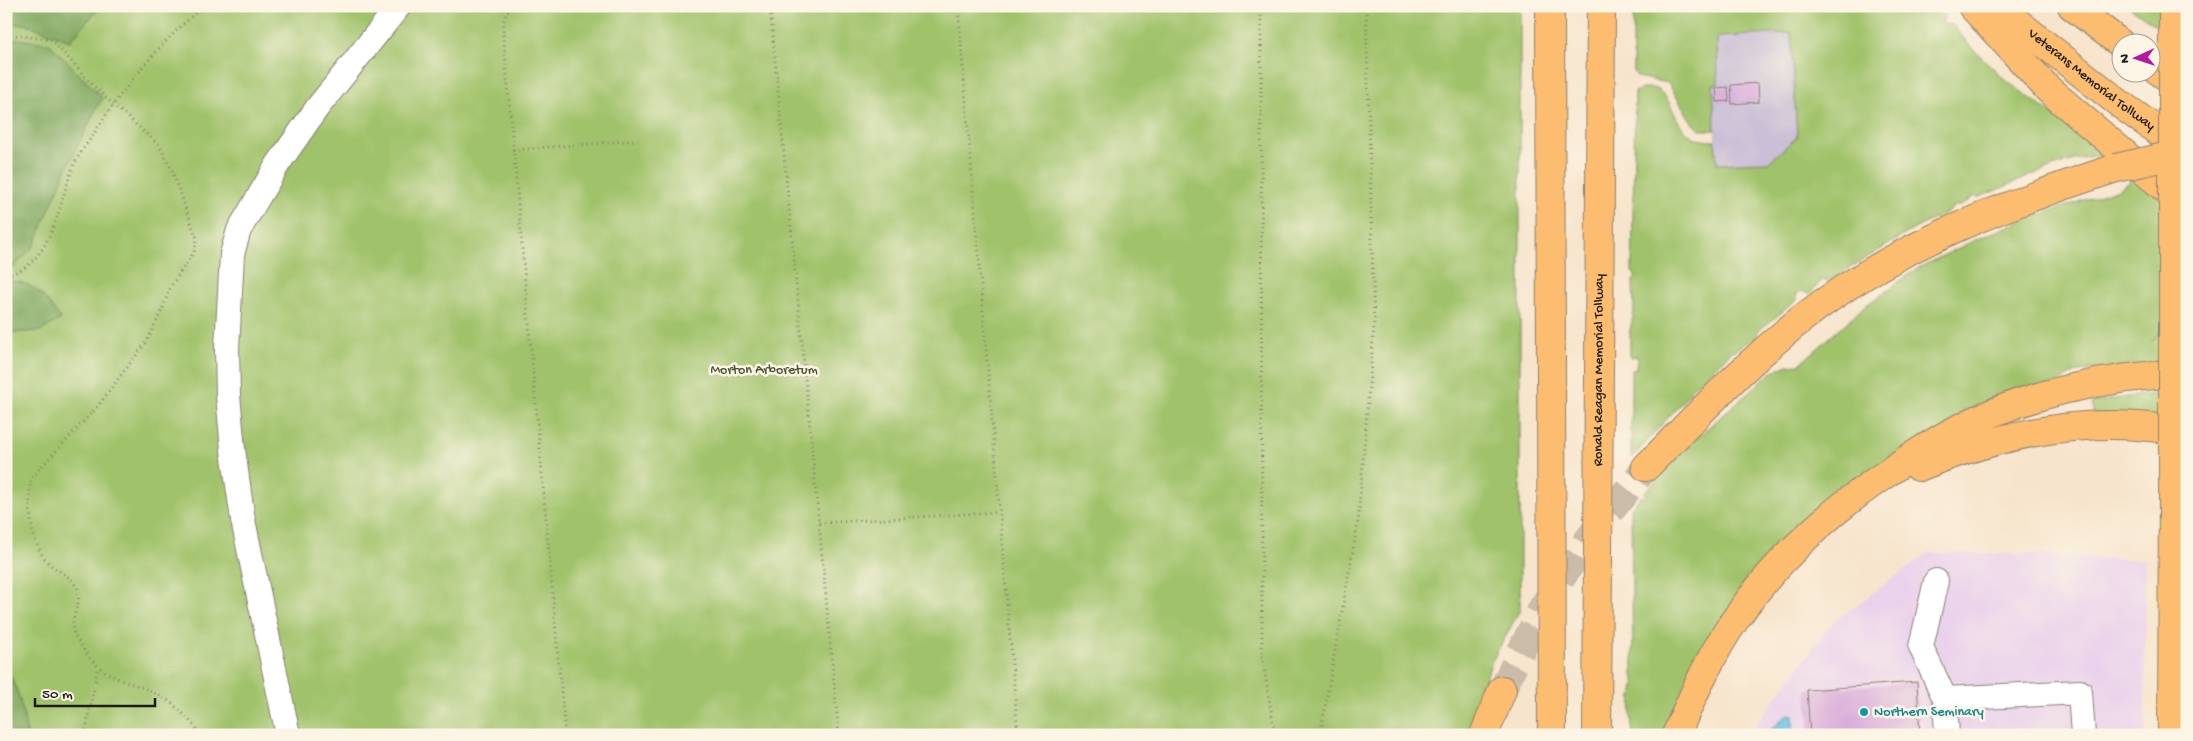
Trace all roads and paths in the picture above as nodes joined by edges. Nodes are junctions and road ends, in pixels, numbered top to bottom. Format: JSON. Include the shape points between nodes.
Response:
{"nodes":[{"id":1,"x":204,"y":6,"type":"edge"},
{"id":2,"x":399,"y":6,"type":"edge"},
{"id":3,"x":510,"y":6,"type":"edge"},
{"id":4,"x":770,"y":6,"type":"edge"},
{"id":5,"x":958,"y":6,"type":"edge"},
{"id":6,"x":1261,"y":6,"type":"edge"},
{"id":7,"x":1366,"y":6,"type":"edge"},
{"id":8,"x":1550,"y":6,"type":"edge"},
{"id":9,"x":1601,"y":6,"type":"edge"},
{"id":10,"x":1972,"y":6,"type":"edge"},
{"id":11,"x":1997,"y":6,"type":"edge"},
{"id":12,"x":2072,"y":6,"type":"edge"},
{"id":13,"x":2173,"y":6,"type":"edge"},
{"id":14,"x":6,"y":34,"type":"edge"},
{"id":15,"x":2110,"y":35,"type":"edge"},
{"id":16,"x":2160,"y":72,"type":"edge"},
{"id":17,"x":2187,"y":91,"type":"edge"},
{"id":18,"x":112,"y":104,"type":"junction"},
{"id":19,"x":638,"y":140,"type":"dead end"},
{"id":20,"x":513,"y":150,"type":"junction"},
{"id":21,"x":2187,"y":152,"type":"edge"},
{"id":22,"x":2187,"y":207,"type":"edge"},
{"id":23,"x":6,"y":275,"type":"edge"},
{"id":24,"x":2187,"y":373,"type":"edge"},
{"id":25,"x":2187,"y":433,"type":"edge"},
{"id":26,"x":1646,"y":467,"type":"tunnel mouth"},
{"id":27,"x":1864,"y":489,"type":"junction"},
{"id":28,"x":998,"y":512,"type":"junction"},
{"id":29,"x":819,"y":523,"type":"junction"},
{"id":30,"x":1936,"y":581,"type":"dead end"},
{"id":31,"x":98,"y":667,"type":"junction"},
{"id":32,"x":1502,"y":690,"type":"tunnel mouth"},
{"id":33,"x":1945,"y":699,"type":"junction"},
{"id":34,"x":85,"y":735,"type":"edge"},
{"id":35,"x":202,"y":735,"type":"edge"},
{"id":36,"x":288,"y":735,"type":"edge"},
{"id":37,"x":564,"y":735,"type":"edge"},
{"id":38,"x":839,"y":735,"type":"edge"},
{"id":39,"x":1018,"y":735,"type":"edge"},
{"id":40,"x":1275,"y":735,"type":"edge"},
{"id":41,"x":1320,"y":735,"type":"edge"},
{"id":42,"x":1484,"y":735,"type":"edge"},
{"id":43,"x":1552,"y":735,"type":"edge"},
{"id":44,"x":1597,"y":735,"type":"edge"},
{"id":45,"x":1676,"y":735,"type":"edge"},
{"id":46,"x":1947,"y":735,"type":"edge"},
{"id":47,"x":2083,"y":735,"type":"edge"},
{"id":48,"x":2172,"y":735,"type":"edge"}],
"edges":[{"from":1,"to":18,"type":"path","via":[[165,42]]},
{"from":2,"to":36,"type":"lane","via":[[317,108],[278,164],[239,230],[232,254],[227,348],[233,450],[243,520]]},
{"from":3,"to":20,"type":"path","via":[[504,18],[503,32]]},
{"from":4,"to":29,"type":"path"},
{"from":5,"to":28,"type":"path"},
{"from":6,"to":40,"type":"path","via":[[1262,656]]},
{"from":7,"to":41,"type":"path","via":[[1374,326],[1358,522]]},
{"from":8,"to":43,"type":"main road"},
{"from":9,"to":44,"type":"main road","name":"Ronald Reagan Memorial Tollway"},
{"from":10,"to":22,"type":"main road","via":[[2049,90]]},
{"from":11,"to":21,"type":"main road","name":"Veterans Memorial Tollway","via":[[2120,104]]},
{"from":12,"to":15,"type":"main road"},
{"from":13,"to":48,"type":"main road","bridge":true},
{"from":14,"to":18,"type":"path","via":[[52,40]]},
{"from":16,"to":17,"type":"main road"},
{"from":18,"to":23,"type":"path","via":[[73,166],[52,232],[34,260]]},
{"from":18,"to":31,"type":"path","via":[[159,145],[175,177],[197,239],[194,252],[171,286],[147,341],[97,406],[31,478],[30,510],[36,543],[45,560],[69,576],[77,588],[79,598],[73,631]]},
{"from":19,"to":20,"type":"path"},
{"from":20,"to":37,"type":"path"},
{"from":21,"to":26,"type":"main road","bridge":true,"via":[[2116,168],[2052,189],[1895,257],[1802,318],[1745,367]]},
{"from":24,"to":27,"type":"main road","via":[[2099,382],[2016,405],[1951,432]]},
{"from":25,"to":27,"type":"main road","via":[[2127,426],[2038,431],[1952,454]]},
{"from":27,"to":45,"type":"main road","via":[[1811,532],[1736,617],[1702,676]]},
{"from":28,"to":29,"type":"path"},
{"from":28,"to":39,"type":"path"},
{"from":29,"to":38,"type":"path"},
{"from":30,"to":33,"type":"lane","via":[[1921,647]]},
{"from":31,"to":34,"type":"path"},
{"from":31,"to":35,"type":"path","via":[[114,678],[144,688],[170,702]]},
{"from":32,"to":42,"type":"main road"},
{"from":33,"to":46,"type":"lane"},
{"from":33,"to":47,"type":"lane","via":[[2080,692]]}]}
